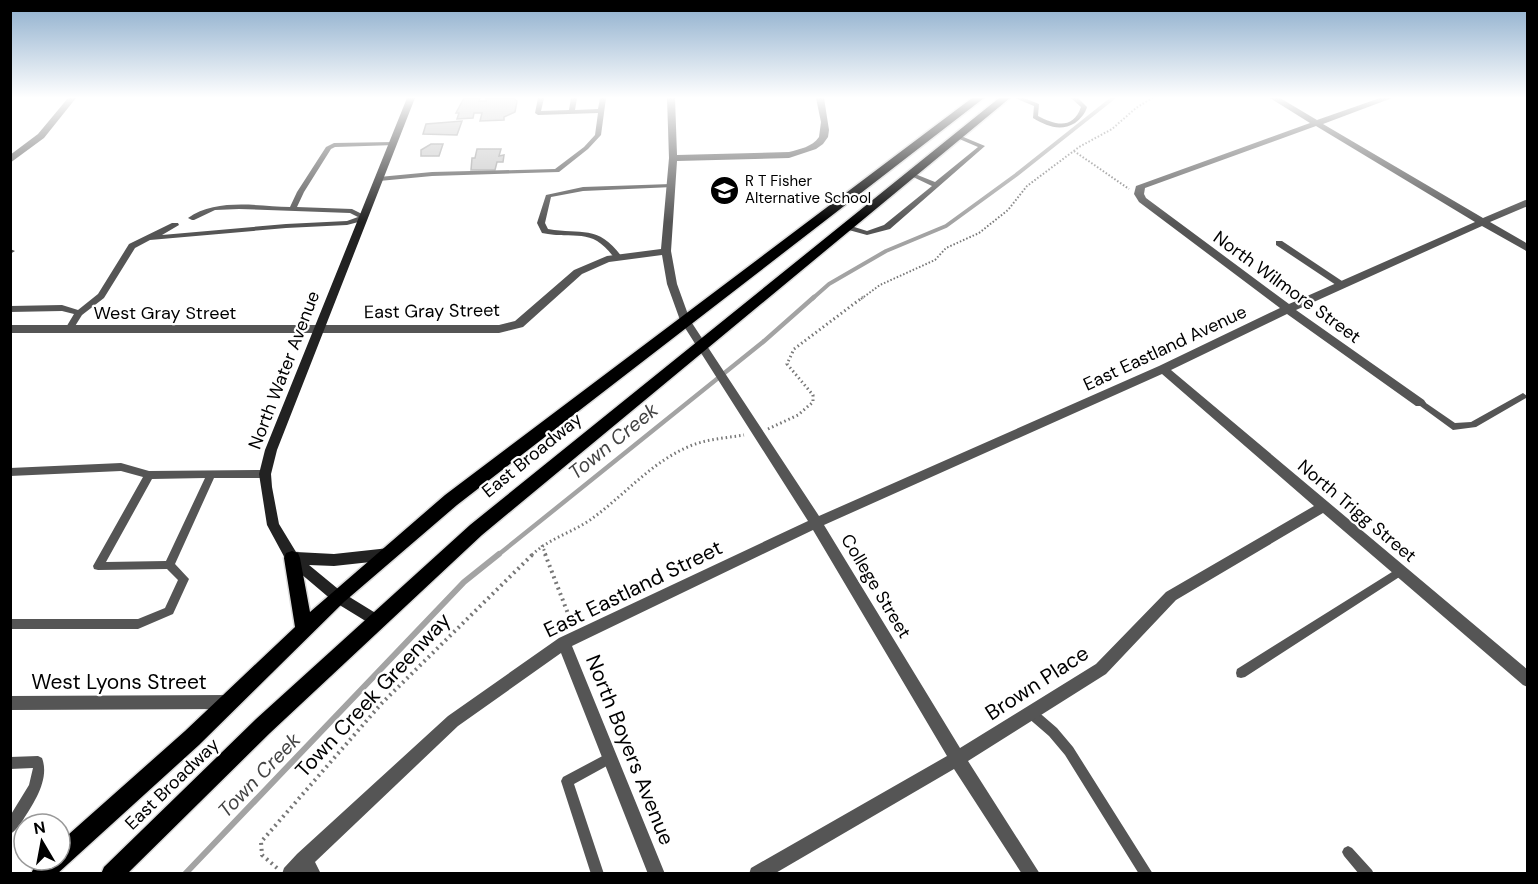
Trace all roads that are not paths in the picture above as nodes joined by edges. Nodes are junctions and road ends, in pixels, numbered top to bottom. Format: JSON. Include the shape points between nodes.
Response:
{"nodes":[{"id":1,"x":37,"y":139,"type":"edge"},
{"id":2,"x":395,"y":139,"type":"edge"},
{"id":3,"x":594,"y":139,"type":"edge"},
{"id":4,"x":672,"y":139,"type":"edge"},
{"id":5,"x":824,"y":139,"type":"edge"},
{"id":6,"x":924,"y":139,"type":"edge"},
{"id":7,"x":955,"y":139,"type":"edge"},
{"id":8,"x":964,"y":139,"type":"edge"},
{"id":9,"x":1272,"y":139,"type":"edge"},
{"id":10,"x":1344,"y":139,"type":"edge"},
{"id":11,"x":393,"y":144,"type":"junction"},
{"id":12,"x":673,"y":158,"type":"junction"},
{"id":13,"x":10,"y":160,"type":"edge"},
{"id":14,"x":913,"y":175,"type":"junction"},
{"id":15,"x":379,"y":179,"type":"junction"},
{"id":16,"x":936,"y":185,"type":"junction"},
{"id":17,"x":671,"y":186,"type":"junction"},
{"id":18,"x":1527,"y":202,"type":"edge"},
{"id":19,"x":293,"y":207,"type":"junction"},
{"id":20,"x":192,"y":218,"type":"dead end"},
{"id":21,"x":364,"y":218,"type":"junction"},
{"id":22,"x":1483,"y":222,"type":"junction"},
{"id":23,"x":176,"y":225,"type":"dead end"},
{"id":24,"x":848,"y":227,"type":"junction"},
{"id":25,"x":148,"y":238,"type":"junction"},
{"id":26,"x":1279,"y":243,"type":"dead end"},
{"id":27,"x":1527,"y":249,"type":"edge"},
{"id":28,"x":666,"y":250,"type":"junction"},
{"id":29,"x":618,"y":257,"type":"junction"},
{"id":30,"x":1342,"y":285,"type":"junction"},
{"id":31,"x":10,"y":309,"type":"edge"},
{"id":32,"x":1288,"y":309,"type":"junction"},
{"id":33,"x":79,"y":313,"type":"junction"},
{"id":34,"x":685,"y":320,"type":"junction"},
{"id":35,"x":10,"y":329,"type":"edge"},
{"id":36,"x":69,"y":329,"type":"junction"},
{"id":37,"x":319,"y":330,"type":"junction"},
{"id":38,"x":703,"y":345,"type":"junction"},
{"id":39,"x":1163,"y":369,"type":"junction"},
{"id":40,"x":1523,"y":396,"type":"dead end"},
{"id":41,"x":1420,"y":403,"type":"joint"},
{"id":42,"x":10,"y":471,"type":"edge"},
{"id":43,"x":265,"y":474,"type":"junction"},
{"id":44,"x":149,"y":475,"type":"junction"},
{"id":45,"x":211,"y":475,"type":"junction"},
{"id":46,"x":1323,"y":507,"type":"junction"},
{"id":47,"x":816,"y":523,"type":"junction"},
{"id":48,"x":389,"y":554,"type":"junction"},
{"id":49,"x":292,"y":558,"type":"junction"},
{"id":50,"x":169,"y":564,"type":"junction"},
{"id":51,"x":1400,"y":572,"type":"junction"},
{"id":52,"x":338,"y":597,"type":"junction"},
{"id":53,"x":377,"y":622,"type":"junction"},
{"id":54,"x":10,"y":624,"type":"edge"},
{"id":55,"x":304,"y":629,"type":"junction"},
{"id":56,"x":564,"y":643,"type":"junction"},
{"id":57,"x":1241,"y":673,"type":"dead end"},
{"id":58,"x":1527,"y":680,"type":"edge"},
{"id":59,"x":229,"y":702,"type":"junction"},
{"id":60,"x":10,"y":703,"type":"edge"},
{"id":61,"x":1031,"y":713,"type":"junction"},
{"id":62,"x":610,"y":758,"type":"junction"},
{"id":63,"x":957,"y":759,"type":"junction"},
{"id":64,"x":10,"y":763,"type":"edge"},
{"id":65,"x":10,"y":828,"type":"edge"},
{"id":66,"x":72,"y":845,"type":"edge"},
{"id":67,"x":1348,"y":852,"type":"dead end"},
{"id":68,"x":308,"y":867,"type":"edge"},
{"id":69,"x":111,"y":873,"type":"edge"},
{"id":70,"x":290,"y":873,"type":"edge"},
{"id":71,"x":598,"y":873,"type":"edge"},
{"id":72,"x":657,"y":873,"type":"edge"},
{"id":73,"x":757,"y":873,"type":"edge"},
{"id":74,"x":1032,"y":873,"type":"edge"},
{"id":75,"x":1147,"y":873,"type":"edge"},
{"id":76,"x":1368,"y":873,"type":"edge"}],
"edges":[{"from":1,"to":13,"type":"street"},
{"from":2,"to":11,"type":"main road","name":"North Water Avenue"},
{"from":3,"to":15,"type":"lane","via":[[557,171],[421,174]]},
{"from":4,"to":12,"type":"street"},
{"from":5,"to":12,"type":"street","via":[[789,155]]},
{"from":6,"to":34,"type":"main road","name":"East Broadway"},
{"from":7,"to":14,"type":"main road","name":"East Broadway"},
{"from":8,"to":16,"type":"lane","via":[[982,146]]},
{"from":9,"to":32,"type":"street","name":"North Wilmore Street","via":[[1141,186],[1139,194]]},
{"from":10,"to":22,"type":"street"},
{"from":11,"to":15,"type":"main road","name":"North Water Avenue"},
{"from":11,"to":19,"type":"lane","via":[[328,148]]},
{"from":12,"to":17,"type":"street"},
{"from":14,"to":16,"type":"lane"},
{"from":14,"to":24,"type":"main road","name":"East Broadway"},
{"from":15,"to":21,"type":"main road","name":"North Water Avenue"},
{"from":16,"to":24,"type":"lane","via":[[880,230],[862,233]]},
{"from":17,"to":28,"type":"street"},
{"from":17,"to":29,"type":"lane","via":[[583,189],[548,195],[541,223],[545,231],[598,238],[608,242]]},
{"from":18,"to":22,"type":"street","name":"East Eastland Avenue"},
{"from":19,"to":20,"type":"lane","via":[[214,208]]},
{"from":19,"to":21,"type":"lane","via":[[352,211]]},
{"from":21,"to":25,"type":"lane","via":[[346,223]]},
{"from":21,"to":37,"type":"main road","name":"North Water Avenue"},
{"from":22,"to":27,"type":"street"},
{"from":22,"to":30,"type":"street","name":"East Eastland Avenue"},
{"from":23,"to":25,"type":"lane"},
{"from":24,"to":38,"type":"main road","name":"East Broadway"},
{"from":25,"to":33,"type":"lane","via":[[132,246],[101,296]]},
{"from":26,"to":30,"type":"lane"},
{"from":28,"to":29,"type":"street","name":"East Gray Street"},
{"from":28,"to":34,"type":"street","name":"College Street","via":[[672,284]]},
{"from":29,"to":37,"type":"street","name":"East Gray Street","via":[[578,272],[519,324],[499,329]]},
{"from":30,"to":32,"type":"street","name":"East Eastland Avenue"},
{"from":31,"to":33,"type":"lane","via":[[62,308]]},
{"from":32,"to":39,"type":"street","name":"East Eastland Avenue"},
{"from":32,"to":41,"type":"street","name":"North Wilmore Street"},
{"from":33,"to":36,"type":"lane"},
{"from":34,"to":38,"type":"street","name":"College Street"},
{"from":34,"to":48,"type":"main road","name":"East Broadway","via":[[451,500]]},
{"from":35,"to":36,"type":"street","name":"West Gray Street"},
{"from":36,"to":37,"type":"street","name":"West Gray Street"},
{"from":37,"to":43,"type":"main road","name":"North Water Avenue"},
{"from":38,"to":47,"type":"street","name":"College Street"},
{"from":38,"to":53,"type":"main road","name":"East Broadway","via":[[476,530]]},
{"from":39,"to":46,"type":"street","name":"North Trigg Street"},
{"from":39,"to":47,"type":"street","name":"East Eastland Avenue"},
{"from":40,"to":41,"type":"lane","via":[[1473,425],[1453,427]]},
{"from":42,"to":44,"type":"lane","via":[[121,467]]},
{"from":43,"to":45,"type":"lane"},
{"from":43,"to":49,"type":"main road","name":"North Water Avenue","via":[[273,525]]},
{"from":44,"to":45,"type":"lane"},
{"from":44,"to":50,"type":"lane","via":[[98,566]]},
{"from":45,"to":50,"type":"lane"},
{"from":46,"to":51,"type":"street","name":"North Trigg Street"},
{"from":46,"to":61,"type":"street","name":"Brown Place","via":[[1171,596],[1101,669]]},
{"from":47,"to":56,"type":"street","name":"East Eastland Street"},
{"from":47,"to":63,"type":"street","name":"College Street"},
{"from":48,"to":49,"type":"main road","via":[[334,560]]},
{"from":48,"to":52,"type":"main road","name":"East Broadway"},
{"from":49,"to":52,"type":"main road","name":"North Water Avenue"},
{"from":49,"to":55,"type":"main road"},
{"from":50,"to":54,"type":"lane","via":[[184,579],[170,610],[138,624]]},
{"from":51,"to":57,"type":"lane"},
{"from":51,"to":58,"type":"street","name":"North Trigg Street"},
{"from":52,"to":53,"type":"main road","name":"North Water Avenue"},
{"from":52,"to":55,"type":"main road","name":"East Broadway"},
{"from":53,"to":69,"type":"main road","name":"East Broadway"},
{"from":55,"to":59,"type":"main road","name":"East Broadway"},
{"from":56,"to":62,"type":"street","name":"North Boyers Avenue"},
{"from":56,"to":68,"type":"street","name":"East Eastland Street","via":[[453,721]]},
{"from":59,"to":60,"type":"street","name":"West Lyons Street"},
{"from":59,"to":66,"type":"main road","name":"East Broadway"},
{"from":61,"to":63,"type":"street","name":"Brown Place"},
{"from":61,"to":75,"type":"lane","via":[[1069,751]]},
{"from":62,"to":71,"type":"lane","via":[[567,781]]},
{"from":62,"to":72,"type":"street","name":"North Boyers Avenue"},
{"from":63,"to":73,"type":"street","name":"Brown Place"},
{"from":63,"to":74,"type":"street","name":"College Street"},
{"from":64,"to":65,"type":"lane","via":[[38,762],[40,771]]},
{"from":67,"to":76,"type":"lane"},
{"from":68,"to":70,"type":"street","name":"East Eastland Street"}]}
